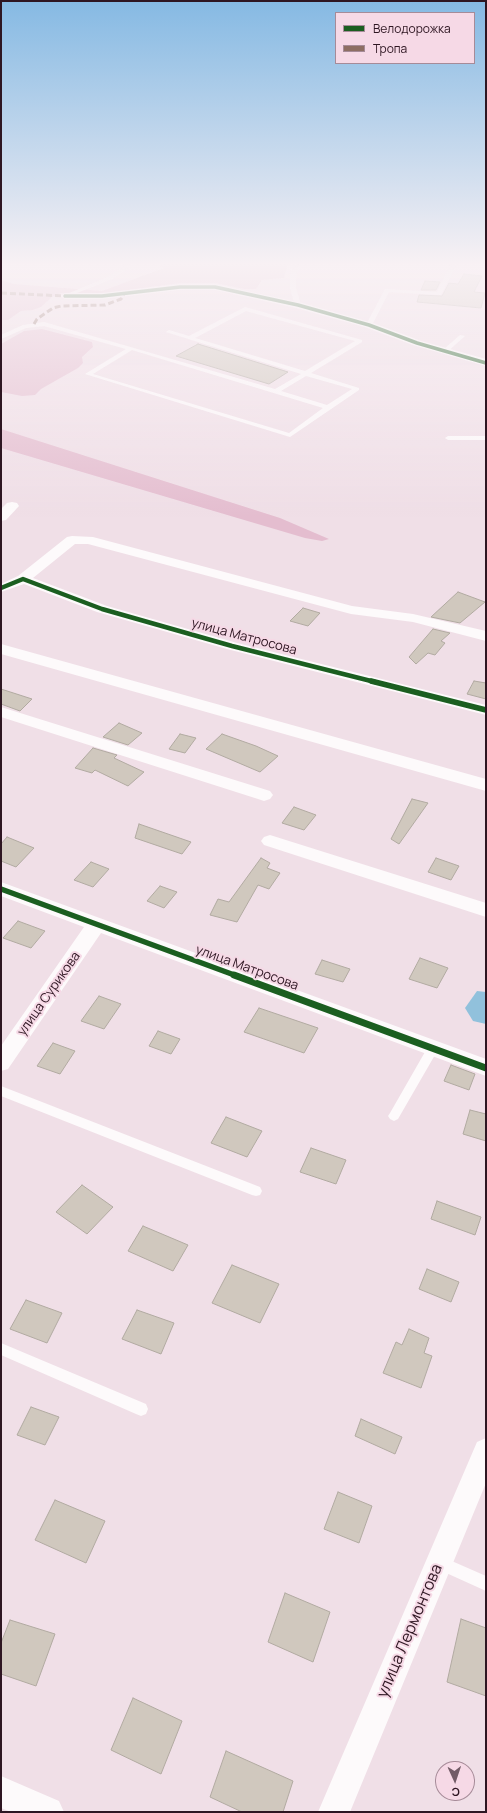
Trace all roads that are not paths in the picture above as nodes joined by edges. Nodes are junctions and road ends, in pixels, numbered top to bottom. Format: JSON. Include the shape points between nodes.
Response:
{"nodes":[{"id":1,"x":125,"y":348,"type":"edge"},
{"id":2,"x":222,"y":348,"type":"edge"},
{"id":3,"x":349,"y":348,"type":"edge"},
{"id":4,"x":434,"y":348,"type":"edge"},
{"id":5,"x":449,"y":348,"type":"edge"},
{"id":6,"x":130,"y":349,"type":"junction"},
{"id":7,"x":445,"y":351,"type":"junction"},
{"id":8,"x":486,"y":363,"type":"edge"},
{"id":9,"x":306,"y":373,"type":"junction"},
{"id":10,"x":276,"y":391,"type":"junction"},
{"id":11,"x":328,"y":407,"type":"junction"},
{"id":12,"x":448,"y":438,"type":"dead end"},
{"id":13,"x":486,"y":438,"type":"edge"},
{"id":14,"x":12,"y":506,"type":"dead end"},
{"id":15,"x":1,"y":517,"type":"edge"},
{"id":16,"x":23,"y":579,"type":"junction"},
{"id":17,"x":1,"y":588,"type":"edge"},
{"id":18,"x":486,"y":636,"type":"edge"},
{"id":19,"x":1,"y":649,"type":"edge"},
{"id":20,"x":486,"y":710,"type":"edge"},
{"id":21,"x":1,"y":712,"type":"edge"},
{"id":22,"x":486,"y":785,"type":"edge"},
{"id":23,"x":264,"y":795,"type":"dead end"},
{"id":24,"x":270,"y":841,"type":"dead end"},
{"id":25,"x":1,"y":889,"type":"edge"},
{"id":26,"x":486,"y":910,"type":"edge"},
{"id":27,"x":96,"y":925,"type":"junction"},
{"id":28,"x":433,"y":1048,"type":"junction"},
{"id":29,"x":1,"y":1063,"type":"edge"},
{"id":30,"x":486,"y":1068,"type":"edge"},
{"id":31,"x":1,"y":1091,"type":"edge"},
{"id":32,"x":394,"y":1116,"type":"dead end"},
{"id":33,"x":256,"y":1191,"type":"dead end"},
{"id":34,"x":1,"y":1349,"type":"edge"},
{"id":35,"x":141,"y":1410,"type":"dead end"},
{"id":36,"x":486,"y":1451,"type":"edge"},
{"id":37,"x":438,"y":1562,"type":"junction"},
{"id":38,"x":486,"y":1584,"type":"edge"},
{"id":39,"x":1,"y":1792,"type":"edge"},
{"id":40,"x":48,"y":1812,"type":"edge"},
{"id":41,"x":334,"y":1812,"type":"edge"}],
"edges":[{"from":1,"to":6,"type":"lane"},
{"from":2,"to":9,"type":"lane"},
{"from":3,"to":9,"type":"lane"},
{"from":4,"to":7,"type":"street"},
{"from":5,"to":7,"type":"lane"},
{"from":6,"to":10,"type":"lane"},
{"from":6,"to":11,"type":"lane","via":[[88,374],[290,435]]},
{"from":7,"to":8,"type":"street"},
{"from":9,"to":10,"type":"lane"},
{"from":9,"to":11,"type":"lane","via":[[357,388]]},
{"from":10,"to":11,"type":"lane"},
{"from":12,"to":13,"type":"lane"},
{"from":14,"to":15,"type":"street"},
{"from":16,"to":17,"type":"street"},
{"from":16,"to":18,"type":"street","via":[[72,540],[88,540],[351,610],[413,618]]},
{"from":16,"to":20,"type":"street","name":"улица Матросова","via":[[102,609],[232,646]]},
{"from":19,"to":22,"type":"street"},
{"from":21,"to":23,"type":"street"},
{"from":24,"to":26,"type":"street"},
{"from":25,"to":27,"type":"street","name":"улица Матросова"},
{"from":27,"to":28,"type":"street","name":"улица Матросова"},
{"from":27,"to":29,"type":"street","name":"улица Сурикова"},
{"from":28,"to":30,"type":"street","name":"улица Матросова"},
{"from":28,"to":32,"type":"lane"},
{"from":31,"to":33,"type":"lane"},
{"from":34,"to":35,"type":"lane"},
{"from":36,"to":37,"type":"street","name":"улица Лермонтова"},
{"from":37,"to":38,"type":"lane"},
{"from":37,"to":41,"type":"street","name":"улица Лермонтова"},
{"from":39,"to":40,"type":"street"}]}
